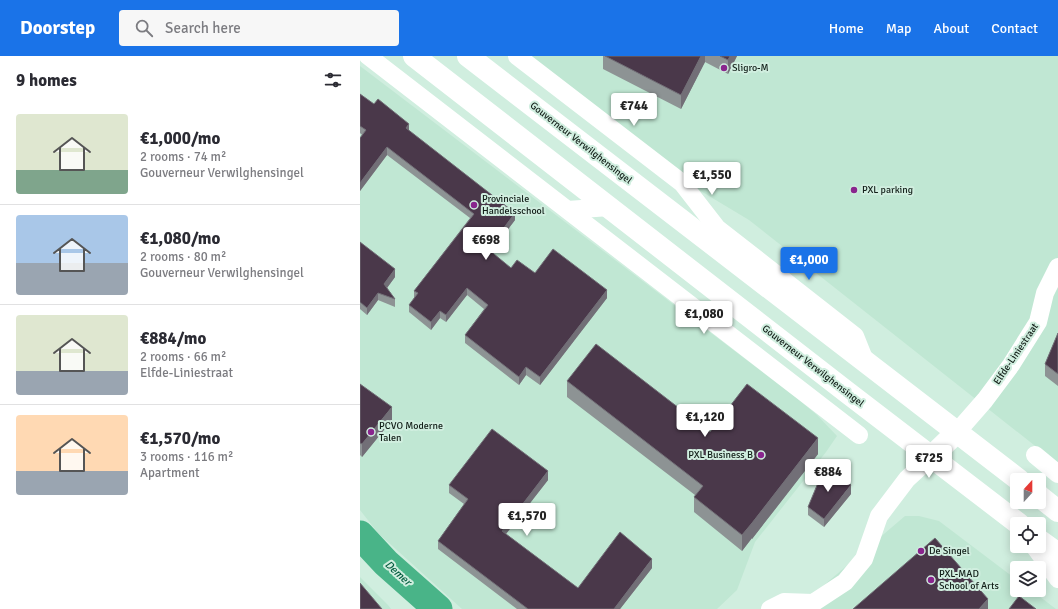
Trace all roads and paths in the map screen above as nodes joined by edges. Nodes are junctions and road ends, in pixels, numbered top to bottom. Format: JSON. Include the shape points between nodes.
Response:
{"nodes":[{"id":1,"x":368,"y":56,"type":"edge"},
{"id":2,"x":414,"y":56,"type":"edge"},
{"id":3,"x":468,"y":56,"type":"edge"},
{"id":4,"x":517,"y":56,"type":"edge"},
{"id":5,"x":609,"y":207,"type":"junction"},
{"id":6,"x":568,"y":210,"type":"junction"},
{"id":7,"x":1058,"y":268,"type":"edge"},
{"id":8,"x":865,"y":361,"type":"junction"},
{"id":9,"x":957,"y":432,"type":"junction"},
{"id":10,"x":859,"y":435,"type":"dead end"},
{"id":11,"x":1035,"y":455,"type":"dead end"},
{"id":12,"x":931,"y":456,"type":"junction"},
{"id":13,"x":1010,"y":473,"type":"edge"},
{"id":14,"x":1058,"y":474,"type":"edge"},
{"id":15,"x":1046,"y":502,"type":"edge"},
{"id":16,"x":1058,"y":511,"type":"edge"},
{"id":17,"x":1010,"y":517,"type":"edge"},
{"id":18,"x":1046,"y":545,"type":"edge"},
{"id":19,"x":1039,"y":553,"type":"edge"},
{"id":20,"x":1058,"y":554,"type":"edge"},
{"id":21,"x":1058,"y":579,"type":"edge"},
{"id":22,"x":770,"y":609,"type":"edge"}],
"edges":[{"from":1,"to":6,"type":"street"},
{"from":2,"to":5,"type":"highway","name":"Gouverneur Verwilghensingel"},
{"from":3,"to":8,"type":"highway","name":"Gouverneur Verwilghensingel"},
{"from":4,"to":8,"type":"street","via":[[682,183],[717,228],[855,336]]},
{"from":5,"to":6,"type":"street"},
{"from":5,"to":12,"type":"highway","name":"Gouverneur Verwilghensingel"},
{"from":6,"to":10,"type":"street"},
{"from":7,"to":9,"type":"street","name":"Elfde-Liniestraat","via":[[1045,293],[1038,322],[1011,365]]},
{"from":8,"to":9,"type":"highway","name":"Gouverneur Verwilghensingel"},
{"from":9,"to":12,"type":"highway"},
{"from":9,"to":13,"type":"highway","name":"Gouverneur Verwilghensingel"},
{"from":11,"to":14,"type":"street"},
{"from":12,"to":17,"type":"highway","name":"Gouverneur Verwilghensingel"},
{"from":12,"to":22,"type":"street","via":[[907,479],[879,516],[864,558],[845,582],[813,603],[784,602]]},
{"from":15,"to":16,"type":"highway"},
{"from":18,"to":20,"type":"highway"},
{"from":19,"to":21,"type":"street"}]}
